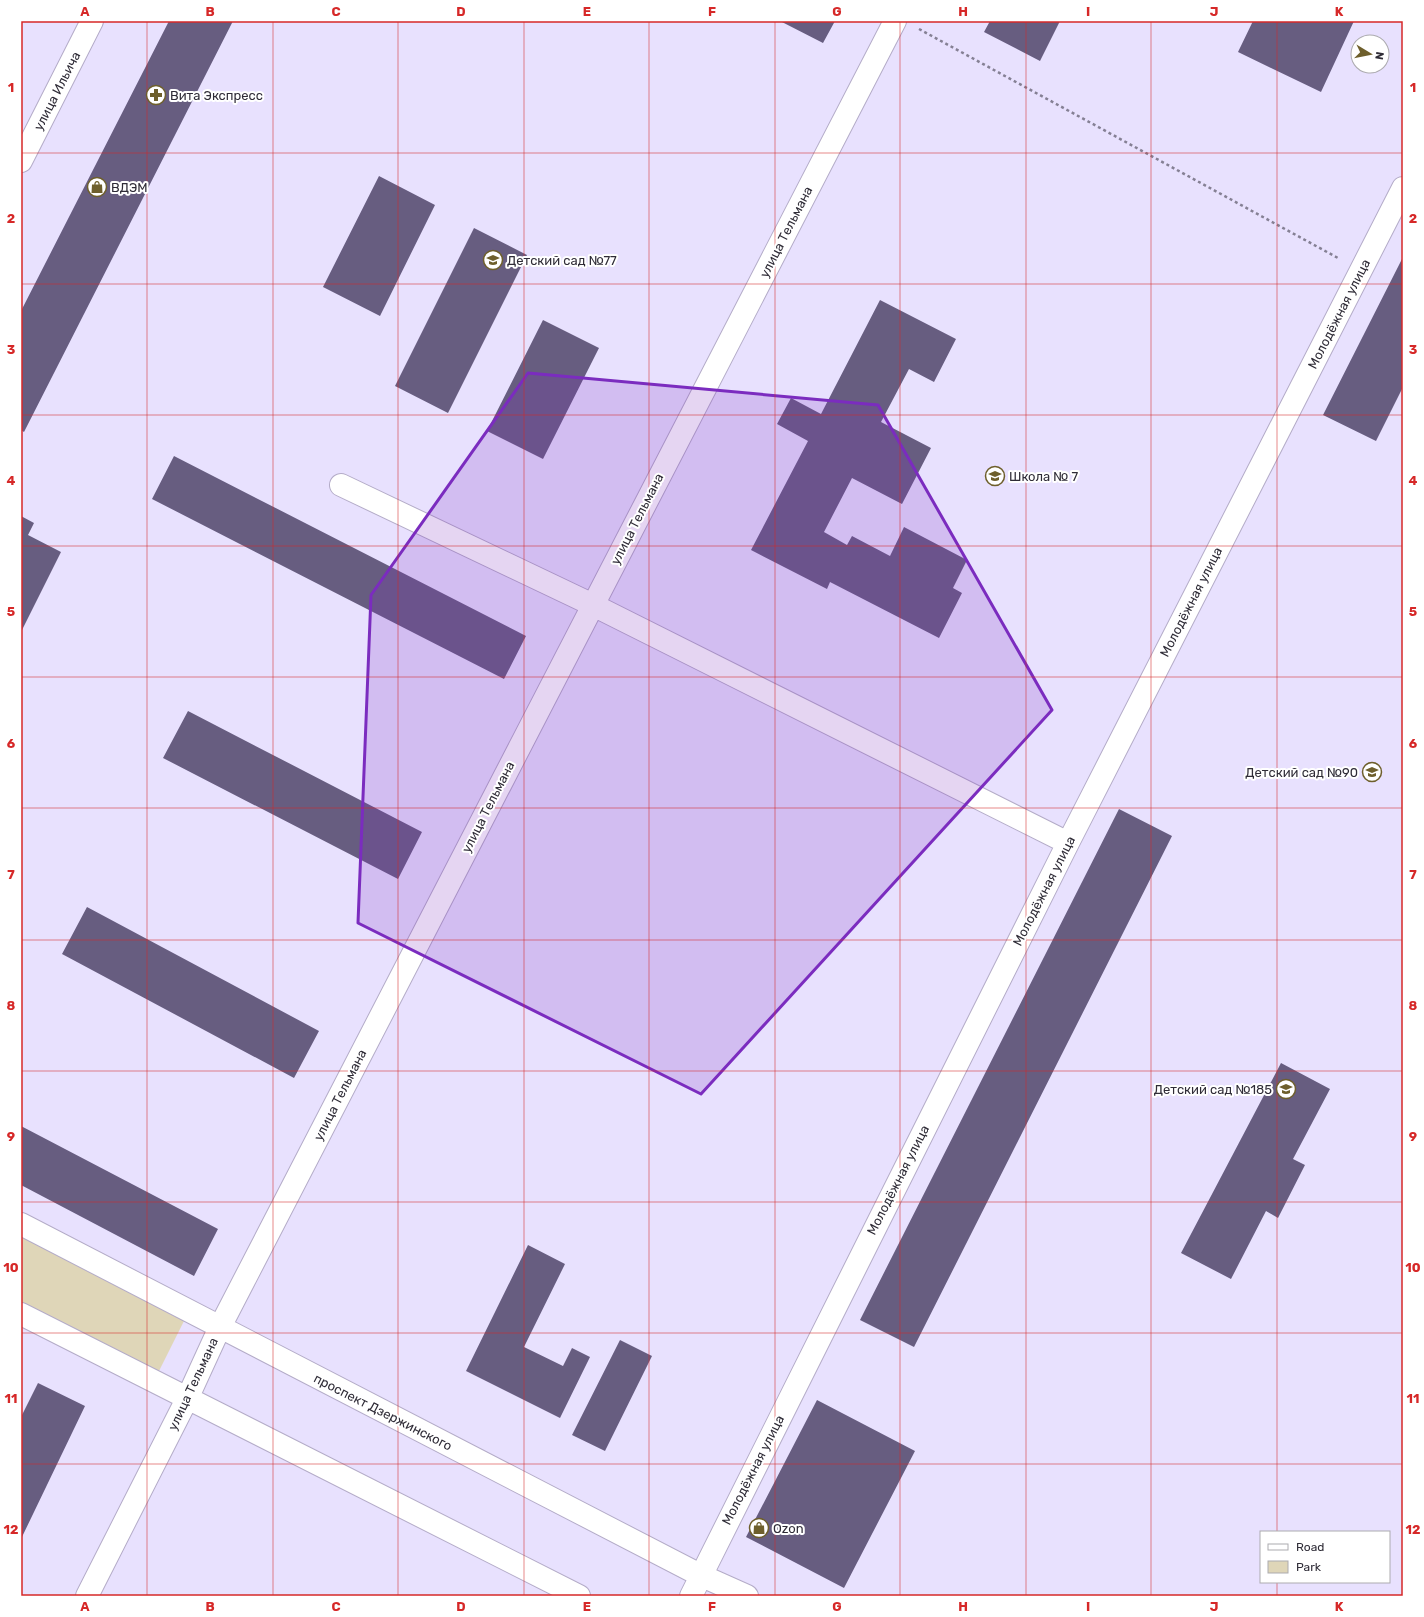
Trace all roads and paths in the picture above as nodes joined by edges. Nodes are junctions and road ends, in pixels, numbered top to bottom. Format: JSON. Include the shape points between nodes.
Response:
{"nodes":[{"id":1,"x":92,"y":21,"type":"edge"},
{"id":2,"x":895,"y":21,"type":"edge"},
{"id":3,"x":919,"y":29,"type":"dead end"},
{"id":4,"x":21,"y":161,"type":"edge"},
{"id":5,"x":1403,"y":188,"type":"edge"},
{"id":6,"x":1361,"y":270,"type":"junction"},
{"id":7,"x":341,"y":485,"type":"dead end"},
{"id":8,"x":592,"y":605,"type":"junction"},
{"id":9,"x":1068,"y":843,"type":"junction"},
{"id":10,"x":21,"y":1224,"type":"edge"},
{"id":11,"x":21,"y":1314,"type":"edge"},
{"id":12,"x":220,"y":1327,"type":"junction"},
{"id":13,"x":187,"y":1399,"type":"junction"},
{"id":14,"x":700,"y":1575,"type":"junction"},
{"id":15,"x":87,"y":1596,"type":"edge"},
{"id":16,"x":579,"y":1596,"type":"edge"},
{"id":17,"x":691,"y":1596,"type":"edge"},
{"id":18,"x":746,"y":1596,"type":"edge"}],
"edges":[{"from":1,"to":4,"type":"street","name":"улица Ильича"},
{"from":2,"to":8,"type":"street","name":"улица Тельмана"},
{"from":3,"to":6,"type":"path"},
{"from":5,"to":6,"type":"street","name":"Молодёжная улица"},
{"from":6,"to":9,"type":"street","name":"Молодёжная улица"},
{"from":7,"to":8,"type":"street"},
{"from":8,"to":9,"type":"street"},
{"from":8,"to":12,"type":"street","name":"улица Тельмана"},
{"from":9,"to":14,"type":"street","name":"Молодёжная улица"},
{"from":10,"to":12,"type":"street","name":"проспект Дзержинского"},
{"from":11,"to":13,"type":"street"},
{"from":12,"to":13,"type":"street","name":"улица Тельмана"},
{"from":12,"to":14,"type":"street","name":"проспект Дзержинского"},
{"from":13,"to":15,"type":"street","name":"улица Тельмана"},
{"from":13,"to":16,"type":"street"},
{"from":14,"to":17,"type":"street","name":"Молодёжная улица"},
{"from":14,"to":18,"type":"street","name":"проспект Дзержинского"}]}
